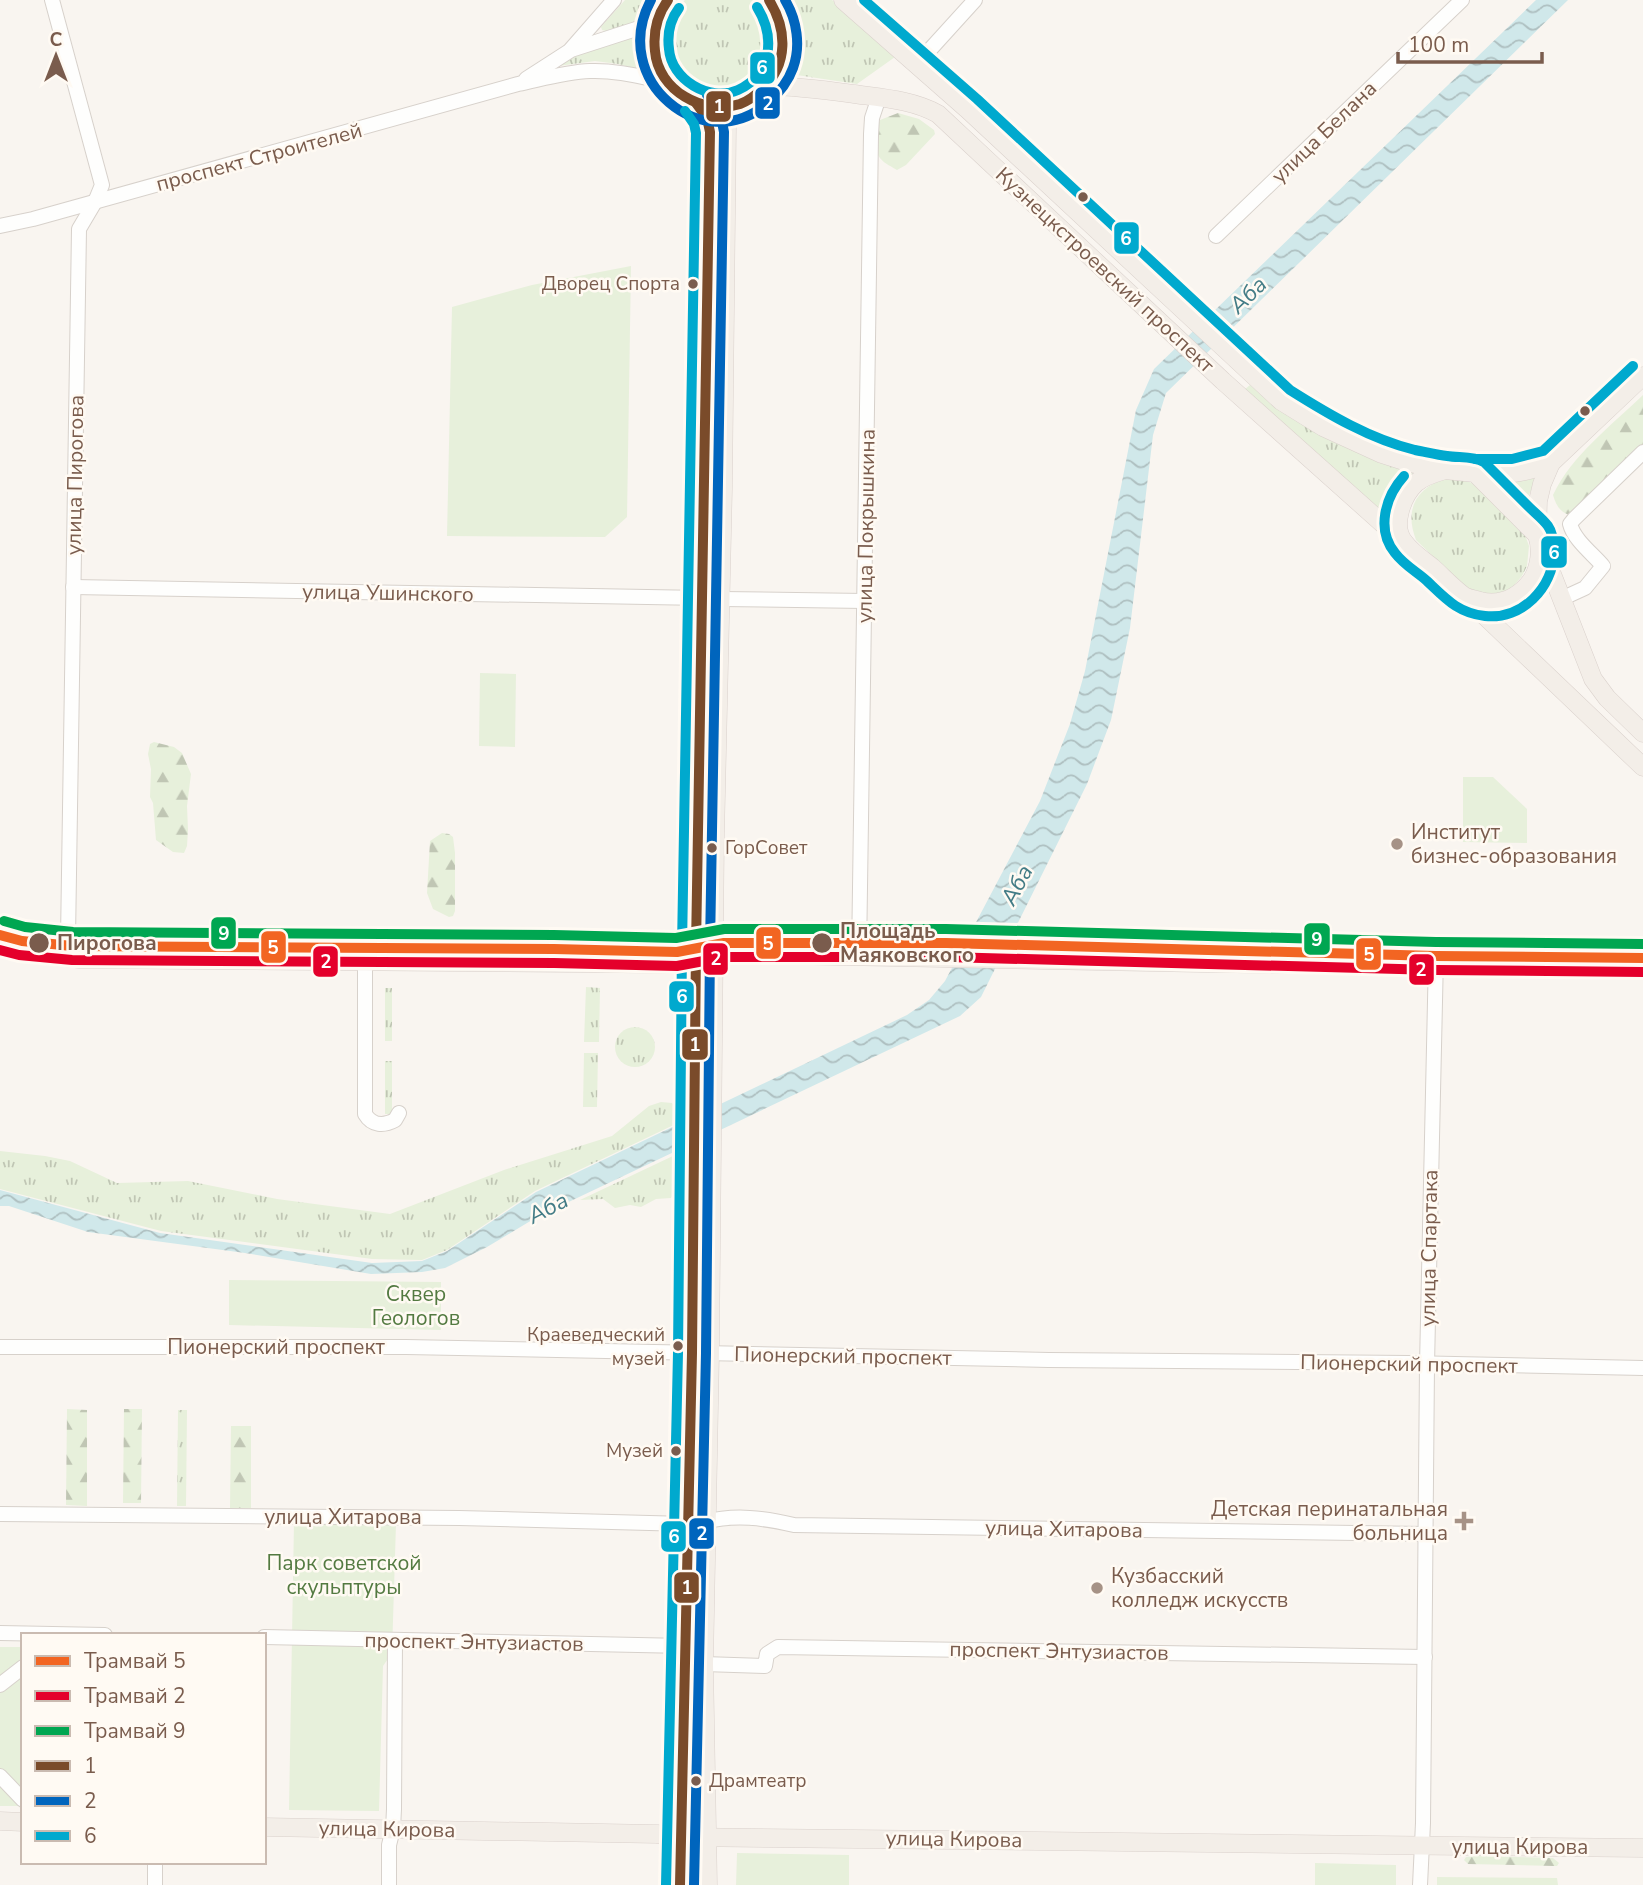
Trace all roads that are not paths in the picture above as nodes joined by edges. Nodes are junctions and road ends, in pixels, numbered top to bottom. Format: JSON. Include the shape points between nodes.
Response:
{"nodes":[{"id":1,"x":52,"y":0,"type":"edge"},
{"id":2,"x":614,"y":0,"type":"edge"},
{"id":3,"x":668,"y":0,"type":"edge"},
{"id":4,"x":769,"y":0,"type":"edge"},
{"id":5,"x":843,"y":0,"type":"edge"},
{"id":6,"x":975,"y":0,"type":"edge"},
{"id":7,"x":1462,"y":0,"type":"edge"},
{"id":8,"x":657,"y":19,"type":"junction"},
{"id":9,"x":571,"y":50,"type":"junction"},
{"id":10,"x":916,"y":65,"type":"junction"},
{"id":11,"x":667,"y":82,"type":"junction"},
{"id":12,"x":518,"y":84,"type":"junction"},
{"id":13,"x":767,"y":86,"type":"junction"},
{"id":14,"x":879,"y":97,"type":"junction"},
{"id":15,"x":696,"y":103,"type":"junction"},
{"id":16,"x":737,"y":105,"type":"junction"},
{"id":17,"x":95,"y":202,"type":"junction"},
{"id":18,"x":0,"y":226,"type":"edge"},
{"id":19,"x":1216,"y":236,"type":"dead end"},
{"id":20,"x":1643,"y":376,"type":"edge"},
{"id":21,"x":1643,"y":452,"type":"edge"},
{"id":22,"x":1551,"y":463,"type":"junction"},
{"id":23,"x":1445,"y":470,"type":"junction"},
{"id":24,"x":1475,"y":473,"type":"junction"},
{"id":25,"x":1539,"y":540,"type":"junction"},
{"id":26,"x":1402,"y":541,"type":"junction"},
{"id":27,"x":73,"y":587,"type":"junction"},
{"id":28,"x":1466,"y":597,"type":"junction"},
{"id":29,"x":712,"y":599,"type":"junction"},
{"id":30,"x":1561,"y":599,"type":"junction"},
{"id":31,"x":865,"y":601,"type":"junction"},
{"id":32,"x":1643,"y":733,"type":"edge"},
{"id":33,"x":1643,"y":767,"type":"edge"},
{"id":34,"x":0,"y":927,"type":"edge"},
{"id":35,"x":859,"y":936,"type":"junction"},
{"id":36,"x":68,"y":938,"type":"junction"},
{"id":37,"x":708,"y":945,"type":"junction"},
{"id":38,"x":0,"y":948,"type":"edge"},
{"id":39,"x":1437,"y":948,"type":"junction"},
{"id":40,"x":1643,"y":950,"type":"edge"},
{"id":41,"x":859,"y":956,"type":"junction"},
{"id":42,"x":80,"y":959,"type":"junction"},
{"id":43,"x":696,"y":960,"type":"junction"},
{"id":44,"x":365,"y":961,"type":"junction"},
{"id":45,"x":1436,"y":966,"type":"junction"},
{"id":46,"x":1643,"y":969,"type":"edge"},
{"id":47,"x":704,"y":1068,"type":"junction"},
{"id":48,"x":400,"y":1113,"type":"dead end"},
{"id":49,"x":0,"y":1347,"type":"edge"},
{"id":50,"x":701,"y":1350,"type":"junction"},
{"id":51,"x":1427,"y":1365,"type":"junction"},
{"id":52,"x":1643,"y":1368,"type":"edge"},
{"id":53,"x":0,"y":1514,"type":"edge"},
{"id":54,"x":705,"y":1522,"type":"junction"},
{"id":55,"x":687,"y":1524,"type":"junction"},
{"id":56,"x":1425,"y":1534,"type":"junction"},
{"id":57,"x":0,"y":1633,"type":"edge"},
{"id":58,"x":21,"y":1633,"type":"edge"},
{"id":59,"x":266,"y":1637,"type":"edge"},
{"id":60,"x":395,"y":1640,"type":"junction"},
{"id":61,"x":685,"y":1646,"type":"junction"},
{"id":62,"x":1425,"y":1657,"type":"junction"},
{"id":63,"x":704,"y":1664,"type":"junction"},
{"id":64,"x":21,"y":1669,"type":"edge"},
{"id":65,"x":0,"y":1685,"type":"edge"},
{"id":66,"x":0,"y":1776,"type":"edge"},
{"id":67,"x":21,"y":1798,"type":"edge"},
{"id":68,"x":0,"y":1821,"type":"edge"},
{"id":69,"x":21,"y":1822,"type":"edge"},
{"id":70,"x":266,"y":1827,"type":"edge"},
{"id":71,"x":393,"y":1829,"type":"junction"},
{"id":72,"x":681,"y":1836,"type":"junction"},
{"id":73,"x":707,"y":1837,"type":"junction"},
{"id":74,"x":1421,"y":1846,"type":"junction"},
{"id":75,"x":1643,"y":1848,"type":"edge"},
{"id":76,"x":155,"y":1864,"type":"edge"},
{"id":77,"x":155,"y":1885,"type":"edge"},
{"id":78,"x":389,"y":1885,"type":"edge"},
{"id":79,"x":680,"y":1885,"type":"edge"},
{"id":80,"x":708,"y":1885,"type":"edge"},
{"id":81,"x":1420,"y":1885,"type":"edge"}],
"edges":[{"from":1,"to":17,"type":"street","name":"улица Пирогова","via":[[102,185]]},
{"from":2,"to":9,"type":"street"},
{"from":3,"to":8,"type":"main road"},
{"from":4,"to":13,"type":"main road","via":[[781,22],[784,44],[779,66]]},
{"from":5,"to":10,"type":"main road","name":"Кузнецкстроевский проспект"},
{"from":6,"to":10,"type":"street"},
{"from":7,"to":19,"type":"street","name":"улица Белана"},
{"from":8,"to":9,"type":"street"},
{"from":8,"to":11,"type":"main road","via":[[656,61]]},
{"from":9,"to":12,"type":"street"},
{"from":10,"to":23,"type":"main road","name":"Кузнецкстроевский проспект","via":[[1281,401],[1381,454]]},
{"from":11,"to":12,"type":"street","via":[[592,71]]},
{"from":11,"to":15,"type":"main road"},
{"from":12,"to":17,"type":"street","name":"проспект Строителей"},
{"from":13,"to":14,"type":"main road","name":"Кузнецкстроевский проспект"},
{"from":13,"to":16,"type":"main road"},
{"from":14,"to":26,"type":"main road","name":"Кузнецкстроевский проспект","via":[[913,103],[938,114]]},
{"from":14,"to":31,"type":"street","name":"улица Покрышкина","via":[[871,134]]},
{"from":15,"to":16,"type":"main road"},
{"from":15,"to":29,"type":"main road","via":[[710,132]]},
{"from":16,"to":29,"type":"main road","via":[[727,126]]},
{"from":17,"to":18,"type":"street","name":"проспект Строителей"},
{"from":17,"to":27,"type":"street","name":"улица Пирогова","via":[[79,229]]},
{"from":20,"to":22,"type":"main road"},
{"from":21,"to":30,"type":"street","via":[[1570,524],[1603,566],[1586,588]]},
{"from":22,"to":24,"type":"main road","via":[[1514,475]]},
{"from":22,"to":25,"type":"main road","via":[[1538,501]]},
{"from":23,"to":24,"type":"main road"},
{"from":23,"to":26,"type":"main road","via":[[1415,484],[1405,499],[1399,524]]},
{"from":24,"to":25,"type":"main road"},
{"from":25,"to":28,"type":"main road","via":[[1536,574],[1525,589],[1490,603]]},
{"from":25,"to":30,"type":"main road"},
{"from":26,"to":28,"type":"main road"},
{"from":27,"to":29,"type":"street","name":"улица Ушинского"},
{"from":27,"to":36,"type":"street","name":"улица Пирогова"},
{"from":28,"to":33,"type":"main road"},
{"from":29,"to":31,"type":"street","name":"улица Ушинского"},
{"from":29,"to":37,"type":"main road"},
{"from":30,"to":32,"type":"main road","via":[[1592,679]]},
{"from":31,"to":35,"type":"street","name":"улица Покрышкина"},
{"from":34,"to":36,"type":"main road"},
{"from":35,"to":37,"type":"main road","via":[[738,935]]},
{"from":35,"to":39,"type":"main road"},
{"from":35,"to":41,"type":"street","name":"улица Покрышкина"},
{"from":36,"to":37,"type":"main road"},
{"from":36,"to":42,"type":"street"},
{"from":37,"to":41,"type":"main road","via":[[738,954]]},
{"from":37,"to":43,"type":"main road"},
{"from":37,"to":47,"type":"main road"},
{"from":38,"to":42,"type":"main road"},
{"from":39,"to":40,"type":"main road"},
{"from":39,"to":45,"type":"street","name":"улица Спартака"},
{"from":41,"to":45,"type":"main road"},
{"from":42,"to":44,"type":"main road"},
{"from":43,"to":44,"type":"main road","via":[[677,964]]},
{"from":43,"to":47,"type":"main road"},
{"from":44,"to":48,"type":"street","via":[[365,1114],[373,1123],[382,1124]]},
{"from":45,"to":46,"type":"main road"},
{"from":45,"to":51,"type":"street","name":"улица Спартака"},
{"from":47,"to":50,"type":"main road"},
{"from":49,"to":50,"type":"street","name":"Пионерский проспект"},
{"from":50,"to":51,"type":"street","name":"Пионерский проспект"},
{"from":50,"to":54,"type":"main road"},
{"from":50,"to":55,"type":"main road"},
{"from":51,"to":52,"type":"street","name":"Пионерский проспект"},
{"from":51,"to":56,"type":"street","name":"улица Спартака"},
{"from":53,"to":55,"type":"street","name":"улица Хитарова"},
{"from":54,"to":56,"type":"street","name":"улица Хитарова","via":[[764,1518],[794,1525]]},
{"from":54,"to":63,"type":"main road"},
{"from":55,"to":61,"type":"main road"},
{"from":56,"to":62,"type":"street","name":"улица Спартака"},
{"from":57,"to":58,"type":"street"},
{"from":59,"to":60,"type":"street","name":"проспект Энтузиастов"},
{"from":60,"to":61,"type":"street","name":"проспект Энтузиастов"},
{"from":60,"to":71,"type":"street"},
{"from":61,"to":72,"type":"main road"},
{"from":62,"to":63,"type":"street","name":"проспект Энтузиастов","via":[[778,1647],[767,1654],[765,1665]]},
{"from":62,"to":74,"type":"street","name":"улица Спартака"},
{"from":63,"to":73,"type":"main road"},
{"from":64,"to":65,"type":"street"},
{"from":66,"to":67,"type":"street"},
{"from":68,"to":69,"type":"main road"},
{"from":70,"to":71,"type":"main road","name":"улица Кирова"},
{"from":71,"to":72,"type":"main road","name":"улица Кирова"},
{"from":71,"to":78,"type":"street"},
{"from":72,"to":73,"type":"main road","name":"улица Кирова"},
{"from":72,"to":79,"type":"main road"},
{"from":73,"to":74,"type":"main road","name":"улица Кирова"},
{"from":73,"to":80,"type":"main road"},
{"from":74,"to":75,"type":"main road","name":"улица Кирова"},
{"from":74,"to":81,"type":"street","name":"улица Спартака"},
{"from":76,"to":77,"type":"street"}]}
